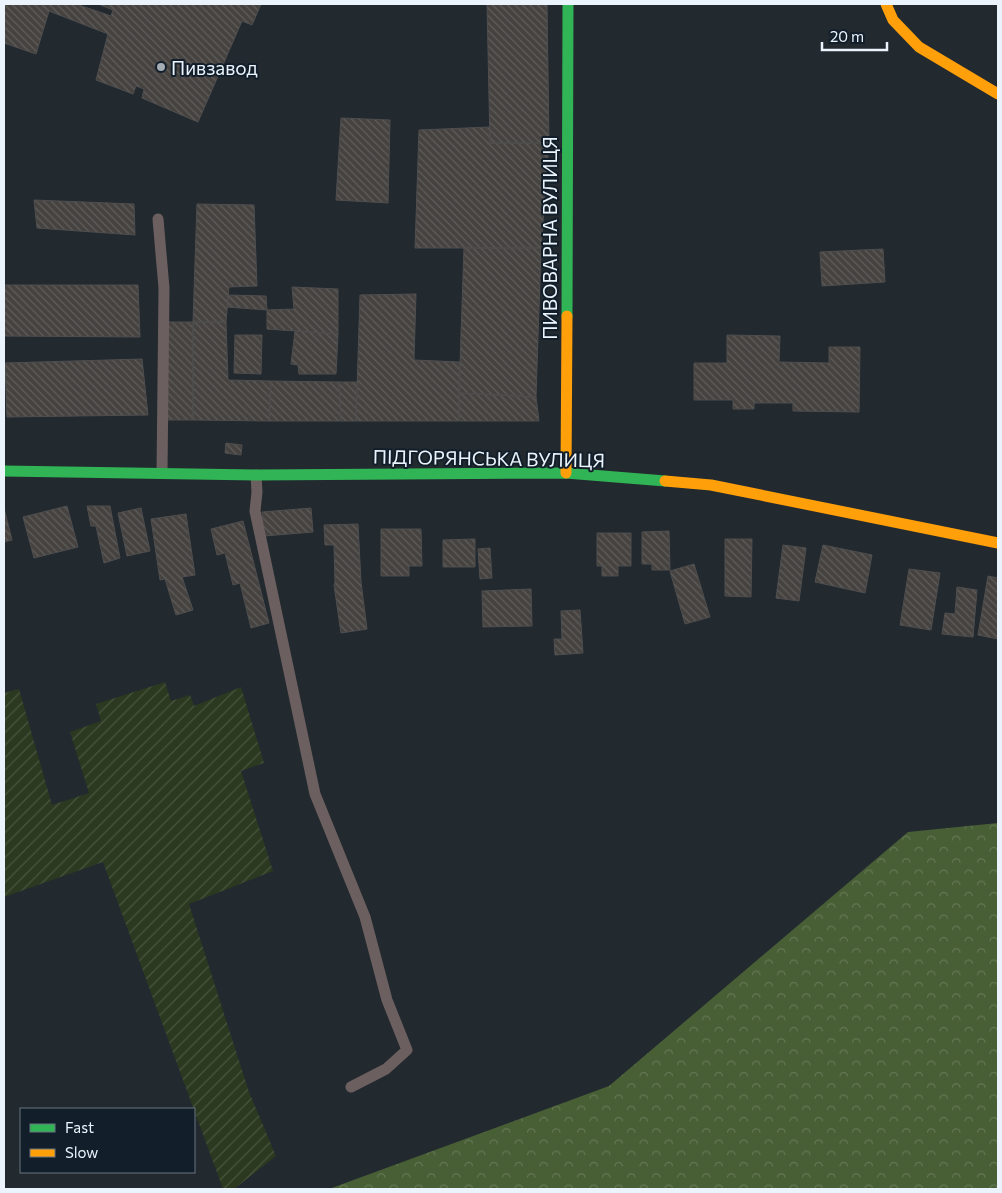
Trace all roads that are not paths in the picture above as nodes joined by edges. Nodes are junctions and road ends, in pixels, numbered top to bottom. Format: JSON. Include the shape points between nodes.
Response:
{"nodes":[{"id":1,"x":568,"y":4,"type":"edge"},
{"id":2,"x":886,"y":4,"type":"edge"},
{"id":3,"x":998,"y":94,"type":"edge"},
{"id":4,"x":158,"y":218,"type":"dead end"},
{"id":5,"x":4,"y":471,"type":"edge"},
{"id":6,"x":162,"y":473,"type":"junction"},
{"id":7,"x":566,"y":473,"type":"junction"},
{"id":8,"x":256,"y":475,"type":"junction"},
{"id":9,"x":998,"y":543,"type":"edge"},
{"id":10,"x":351,"y":1087,"type":"dead end"}],
"edges":[{"from":1,"to":7,"type":"main road","name":"ПИВОВАРНА ВУЛИЦЯ"},
{"from":2,"to":3,"type":"main road","via":[[893,20],[919,47]]},
{"from":4,"to":6,"type":"lane","via":[[164,288]]},
{"from":5,"to":6,"type":"main road","name":"ПІДГОРЯНСЬКА ВУЛИЦЯ"},
{"from":6,"to":8,"type":"main road","name":"ПІДГОРЯНСЬКА ВУЛИЦЯ"},
{"from":7,"to":8,"type":"main road","name":"ПІДГОРЯНСЬКА ВУЛИЦЯ"},
{"from":7,"to":9,"type":"main road","name":"ПІДГОРЯНСЬКА ВУЛИЦЯ","via":[[711,485]]},
{"from":8,"to":10,"type":"lane","via":[[255,511],[315,794],[365,916],[387,1000],[407,1050],[386,1069]]}]}
